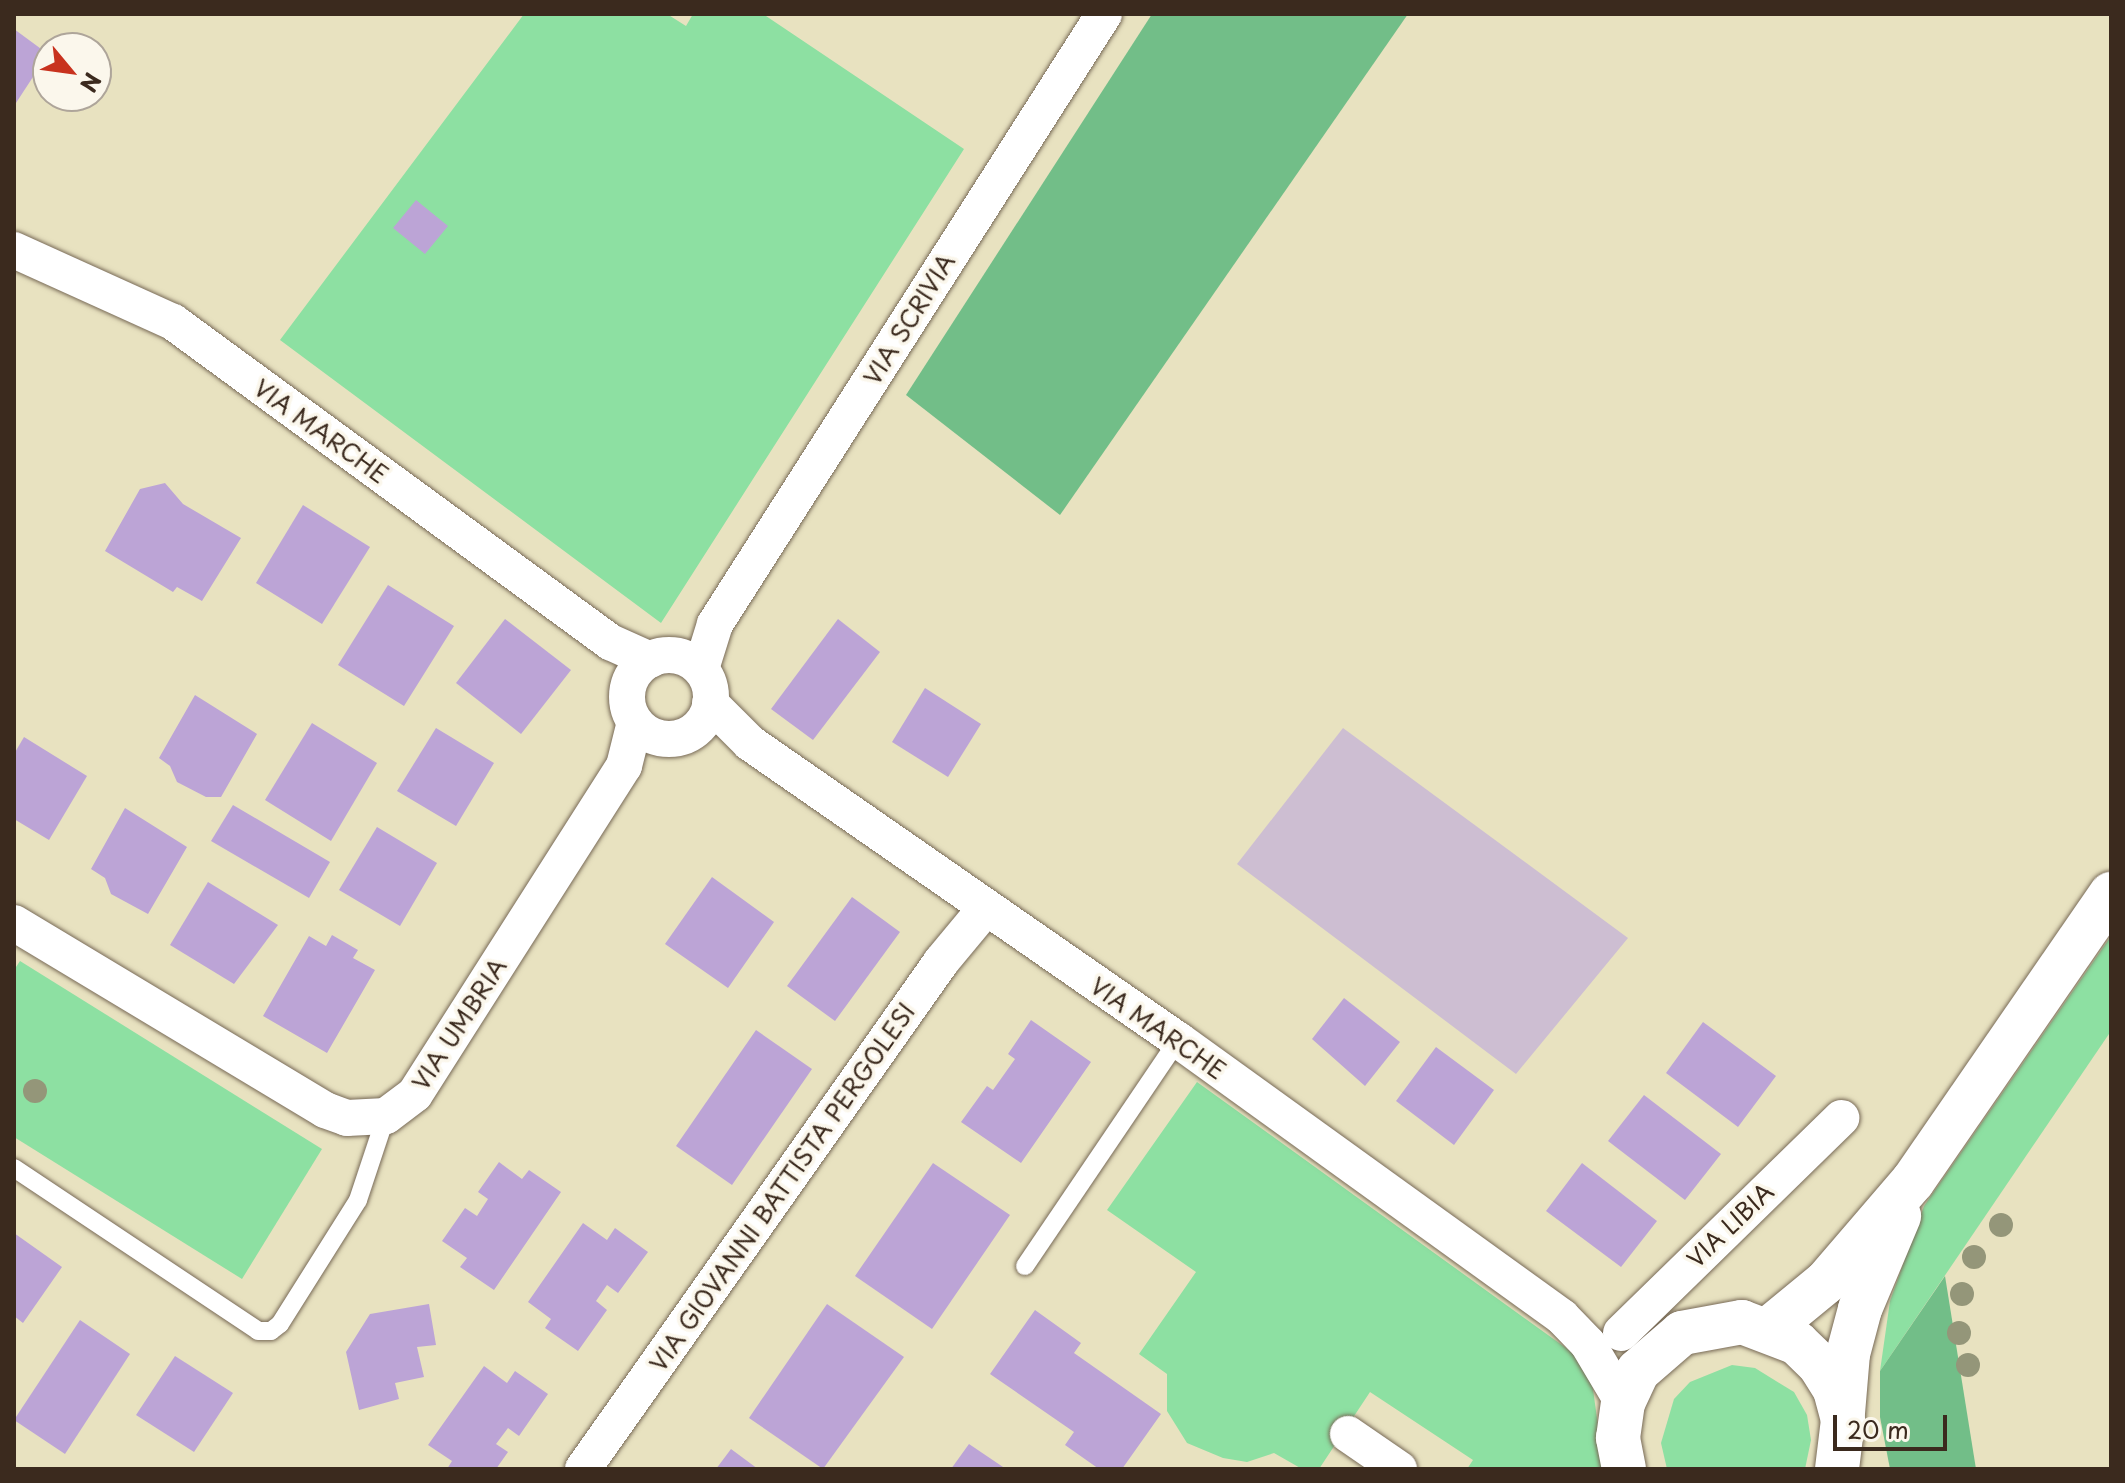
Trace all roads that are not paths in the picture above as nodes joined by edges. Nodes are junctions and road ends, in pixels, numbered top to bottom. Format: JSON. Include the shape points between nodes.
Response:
{"nodes":[{"id":1,"x":1104,"y":14,"type":"edge"},
{"id":2,"x":14,"y":250,"type":"edge"},
{"id":3,"x":665,"y":665,"type":"junction"},
{"id":4,"x":706,"y":713,"type":"junction"},
{"id":5,"x":648,"y":730,"type":"junction"},
{"id":6,"x":2111,"y":894,"type":"edge"},
{"id":7,"x":985,"y":909,"type":"junction"},
{"id":8,"x":14,"y":923,"type":"edge"},
{"id":9,"x":1178,"y":1040,"type":"junction"},
{"id":10,"x":386,"y":1116,"type":"junction"},
{"id":11,"x":1841,"y":1118,"type":"dead end"},
{"id":12,"x":14,"y":1168,"type":"edge"},
{"id":13,"x":1913,"y":1181,"type":"junction"},
{"id":14,"x":1025,"y":1266,"type":"dead end"},
{"id":15,"x":1562,"y":1317,"type":"junction"},
{"id":16,"x":1770,"y":1328,"type":"junction"},
{"id":17,"x":1621,"y":1333,"type":"junction"},
{"id":18,"x":1674,"y":1339,"type":"junction"},
{"id":19,"x":1623,"y":1403,"type":"junction"},
{"id":20,"x":1348,"y":1434,"type":"dead end"},
{"id":21,"x":1843,"y":1452,"type":"edge"},
{"id":22,"x":583,"y":1469,"type":"edge"},
{"id":23,"x":1399,"y":1469,"type":"edge"},
{"id":24,"x":1624,"y":1469,"type":"edge"}],
"edges":[{"from":1,"to":3,"type":"street","name":"VIA SCRIVIA","via":[[715,624]]},
{"from":2,"to":3,"type":"street","name":"VIA MARCHE","via":[[173,322],[610,642]]},
{"from":3,"to":4,"type":"street"},
{"from":3,"to":5,"type":"street","via":[[627,703]]},
{"from":4,"to":5,"type":"street","via":[[683,736]]},
{"from":4,"to":7,"type":"street","name":"VIA MARCHE"},
{"from":5,"to":10,"type":"street","name":"VIA UMBRIA","via":[[415,1094]]},
{"from":6,"to":13,"type":"main road"},
{"from":7,"to":9,"type":"street","name":"VIA MARCHE"},
{"from":7,"to":22,"type":"street","name":"VIA GIOVANNI BATTISTA PERGOLESI","via":[[932,975]]},
{"from":8,"to":10,"type":"street","via":[[325,1110],[347,1118]]},
{"from":9,"to":14,"type":"lane"},
{"from":9,"to":15,"type":"street","name":"VIA MARCHE"},
{"from":10,"to":12,"type":"lane","via":[[358,1200],[271,1331],[258,1331]]},
{"from":11,"to":17,"type":"street","name":"VIA LIBIA"},
{"from":13,"to":16,"type":"main road","via":[[1826,1282]]},
{"from":13,"to":21,"type":"main road","via":[[1860,1309],[1848,1354]]},
{"from":15,"to":17,"type":"street","name":"VIA MARCHE"},
{"from":15,"to":19,"type":"street","name":"VIA MARCHE","via":[[1588,1344]]},
{"from":16,"to":18,"type":"main road","via":[[1742,1322],[1711,1324]]},
{"from":16,"to":21,"type":"main road","via":[[1819,1364],[1835,1390]]},
{"from":17,"to":18,"type":"street","name":"VIA MARCHE"},
{"from":18,"to":19,"type":"main road","via":[[1638,1371]]},
{"from":19,"to":24,"type":"main road","via":[[1618,1438]]},
{"from":20,"to":23,"type":"street"}]}
